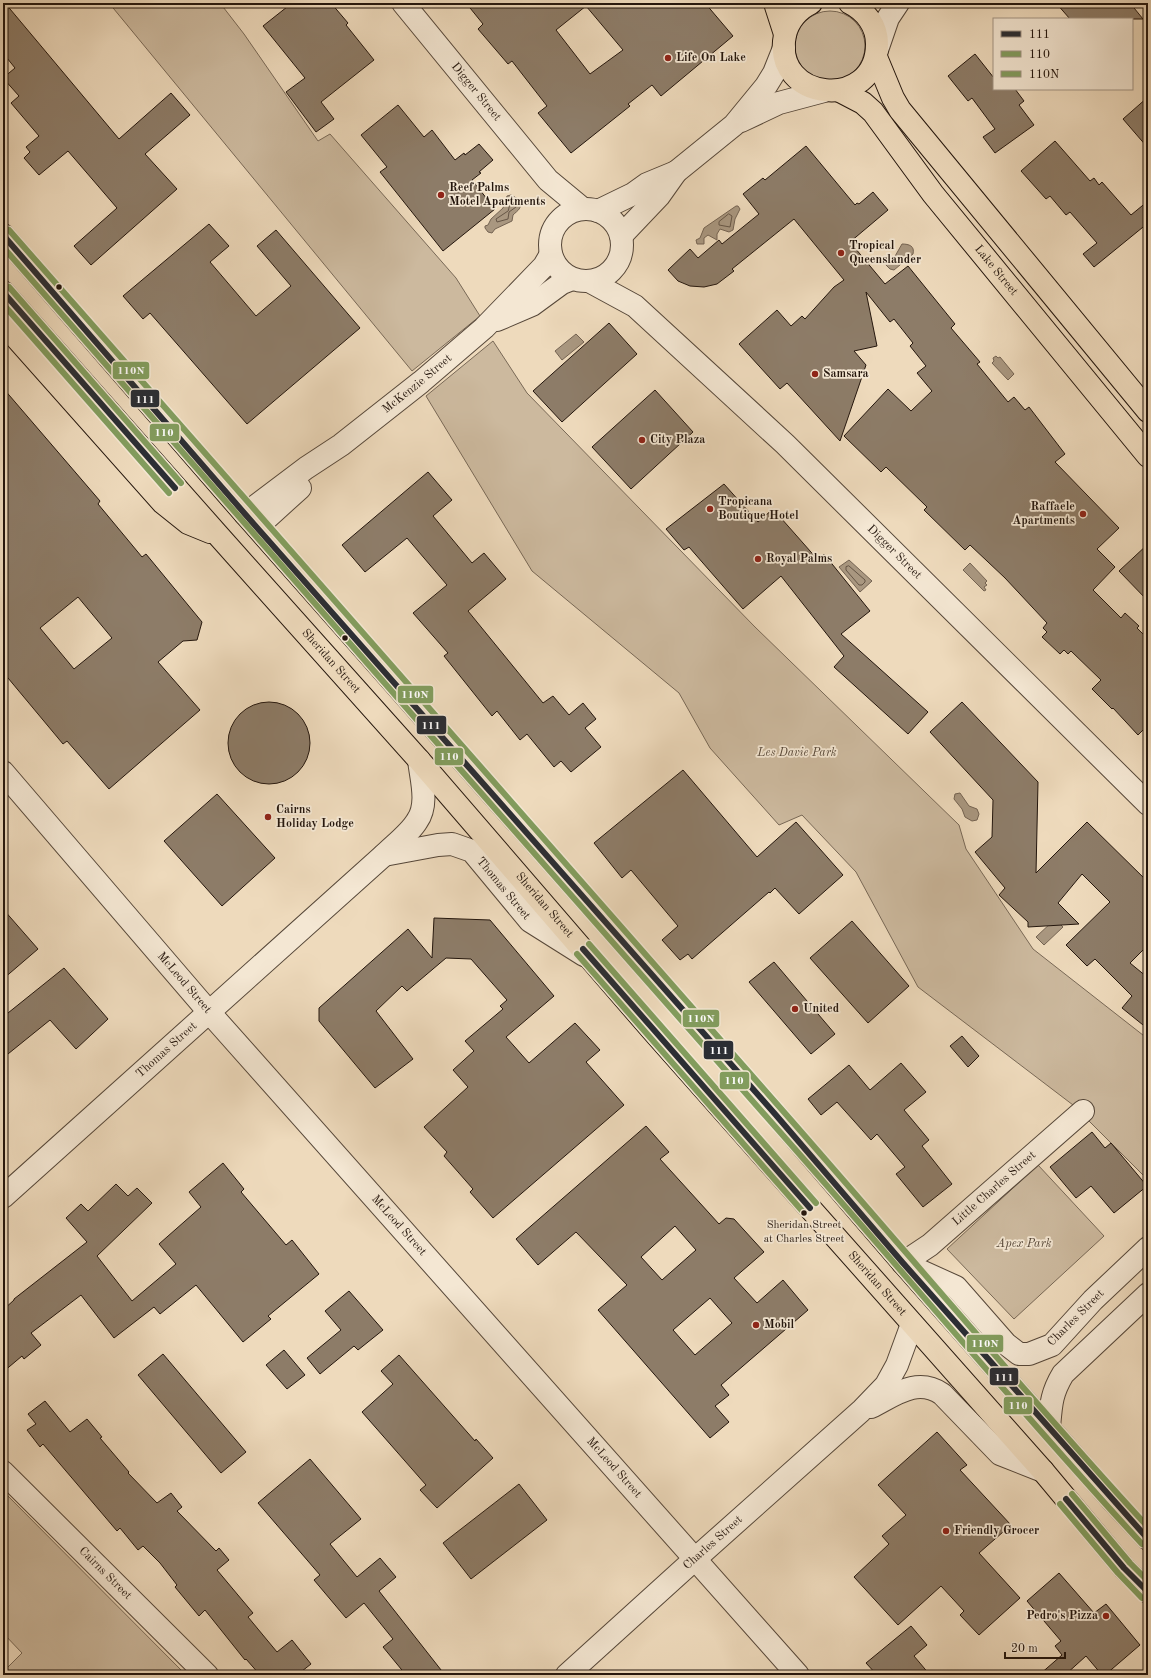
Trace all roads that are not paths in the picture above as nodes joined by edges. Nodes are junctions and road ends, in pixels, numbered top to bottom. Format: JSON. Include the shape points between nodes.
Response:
{"nodes":[{"id":1,"x":403,"y":3,"type":"edge"},
{"id":2,"x":775,"y":3,"type":"edge"},
{"id":3,"x":811,"y":3,"type":"edge"},
{"id":4,"x":850,"y":3,"type":"edge"},
{"id":5,"x":898,"y":3,"type":"edge"},
{"id":6,"x":784,"y":41,"type":"junction"},
{"id":7,"x":876,"y":53,"type":"junction"},
{"id":8,"x":832,"y":91,"type":"junction"},
{"id":9,"x":734,"y":125,"type":"junction"},
{"id":10,"x":676,"y":172,"type":"junction"},
{"id":11,"x":548,"y":180,"type":"junction"},
{"id":12,"x":591,"y":210,"type":"junction"},
{"id":13,"x":556,"y":226,"type":"junction"},
{"id":14,"x":3,"y":235,"type":"edge"},
{"id":15,"x":621,"y":246,"type":"junction"},
{"id":16,"x":551,"y":254,"type":"junction"},
{"id":17,"x":581,"y":280,"type":"junction"},
{"id":18,"x":3,"y":292,"type":"edge"},
{"id":19,"x":635,"y":306,"type":"junction"},
{"id":20,"x":492,"y":322,"type":"junction"},
{"id":21,"x":3,"y":323,"type":"edge"},
{"id":22,"x":1148,"y":410,"type":"edge"},
{"id":23,"x":1148,"y":456,"type":"edge"},
{"id":24,"x":251,"y":521,"type":"junction"},
{"id":25,"x":220,"y":538,"type":"junction"},
{"id":26,"x":419,"y":760,"type":"junction"},
{"id":27,"x":3,"y":772,"type":"edge"},
{"id":28,"x":1148,"y":804,"type":"edge"},
{"id":29,"x":384,"y":855,"type":"junction"},
{"id":30,"x":591,"y":959,"type":"junction"},
{"id":31,"x":209,"y":1012,"type":"junction"},
{"id":32,"x":1083,"y":1111,"type":"dead end"},
{"id":33,"x":3,"y":1197,"type":"edge"},
{"id":34,"x":1148,"y":1248,"type":"edge"},
{"id":35,"x":904,"y":1263,"type":"junction"},
{"id":36,"x":1148,"y":1294,"type":"edge"},
{"id":37,"x":912,"y":1324,"type":"junction"},
{"id":38,"x":1070,"y":1326,"type":"junction"},
{"id":39,"x":1091,"y":1348,"type":"junction"},
{"id":40,"x":861,"y":1412,"type":"junction"},
{"id":41,"x":1049,"y":1428,"type":"junction"},
{"id":42,"x":1043,"y":1471,"type":"junction"},
{"id":43,"x":3,"y":1472,"type":"edge"},
{"id":44,"x":1148,"y":1539,"type":"edge"},
{"id":45,"x":695,"y":1559,"type":"junction"},
{"id":46,"x":1148,"y":1592,"type":"edge"},
{"id":47,"x":207,"y":1675,"type":"edge"},
{"id":48,"x":567,"y":1675,"type":"edge"},
{"id":49,"x":798,"y":1675,"type":"edge"}],
"edges":[{"from":1,"to":11,"type":"street","name":"Digger Street"},
{"from":2,"to":6,"type":"main road"},
{"from":3,"to":6,"type":"main road","via":[[791,19]]},
{"from":4,"to":7,"type":"main road","via":[[860,9],[870,21],[876,35]]},
{"from":5,"to":7,"type":"street","via":[[888,18]]},
{"from":6,"to":8,"type":"main road","name":"Lake Street","via":[[788,64],[796,77],[809,86]]},
{"from":6,"to":9,"type":"street","via":[[774,73]]},
{"from":7,"to":8,"type":"main road","via":[[865,76],[853,85]]},
{"from":7,"to":22,"type":"main road","via":[[900,110]]},
{"from":8,"to":9,"type":"street","via":[[779,103]]},
{"from":8,"to":23,"type":"main road","name":"Lake Street","via":[[863,103],[873,112],[933,194]]},
{"from":9,"to":10,"type":"street"},
{"from":10,"to":12,"type":"street","via":[[647,184],[633,194]]},
{"from":10,"to":15,"type":"street"},
{"from":11,"to":12,"type":"street","name":"Digger Street"},
{"from":11,"to":13,"type":"street","name":"Digger Street","via":[[556,207]]},
{"from":12,"to":13,"type":"street","via":[[572,212],[563,217]]},
{"from":12,"to":15,"type":"street","via":[[608,217],[616,225]]},
{"from":13,"to":16,"type":"street","via":[[551,239]]},
{"from":14,"to":24,"type":"main road"},
{"from":15,"to":17,"type":"street","via":[[616,266],[609,274],[599,279]]},
{"from":15,"to":19,"type":"street","name":"Digger Street","via":[[622,277]]},
{"from":16,"to":17,"type":"street","via":[[562,273]]},
{"from":16,"to":20,"type":"street","name":"McKenzie Street","via":[[544,266]]},
{"from":17,"to":19,"type":"street","name":"Digger Street"},
{"from":17,"to":20,"type":"street","name":"McKenzie Street","via":[[562,284],[532,305]]},
{"from":18,"to":25,"type":"main road","name":"Sheridan Street"},
{"from":19,"to":28,"type":"street","name":"Digger Street","via":[[785,444]]},
{"from":20,"to":24,"type":"street","name":"McKenzie Street","via":[[341,445],[306,468]]},
{"from":21,"to":25,"type":"main road","via":[[163,503],[188,523]]},
{"from":24,"to":25,"type":"main road"},
{"from":24,"to":35,"type":"main road"},
{"from":25,"to":26,"type":"main road","name":"Sheridan Street"},
{"from":26,"to":29,"type":"street","name":"Thomas Street","via":[[423,808],[418,821]]},
{"from":26,"to":30,"type":"main road","name":"Sheridan Street"},
{"from":27,"to":31,"type":"street","name":"McLeod Street"},
{"from":29,"to":30,"type":"street","name":"Thomas Street","via":[[452,844],[472,851],[530,921]]},
{"from":29,"to":31,"type":"street","name":"Thomas Street"},
{"from":30,"to":37,"type":"main road","name":"Sheridan Street"},
{"from":31,"to":33,"type":"street","name":"Thomas Street"},
{"from":31,"to":45,"type":"street","name":"McLeod Street"},
{"from":32,"to":35,"type":"street","name":"Little Charles Street","via":[[930,1245]]},
{"from":34,"to":38,"type":"street","name":"Charles Street","via":[[1093,1300]]},
{"from":35,"to":38,"type":"street","name":"Charles Street","via":[[956,1287],[1006,1344],[1019,1354],[1029,1354],[1052,1345]]},
{"from":35,"to":41,"type":"main road"},
{"from":36,"to":39,"type":"street"},
{"from":37,"to":40,"type":"street","name":"Charles Street","via":[[897,1365],[886,1385]]},
{"from":37,"to":42,"type":"main road","name":"Sheridan Street"},
{"from":38,"to":39,"type":"street"},
{"from":39,"to":41,"type":"street","via":[[1063,1374],[1056,1386]]},
{"from":40,"to":42,"type":"street","name":"Charles Street","via":[[911,1387],[936,1390],[1000,1454]]},
{"from":40,"to":45,"type":"street","name":"Charles Street"},
{"from":41,"to":44,"type":"main road"},
{"from":42,"to":46,"type":"main road","name":"Sheridan Street","via":[[1124,1568]]},
{"from":43,"to":47,"type":"street","name":"Cairns Street"},
{"from":45,"to":48,"type":"street","name":"Charles Street"},
{"from":45,"to":49,"type":"street","name":"McLeod Street"}]}
